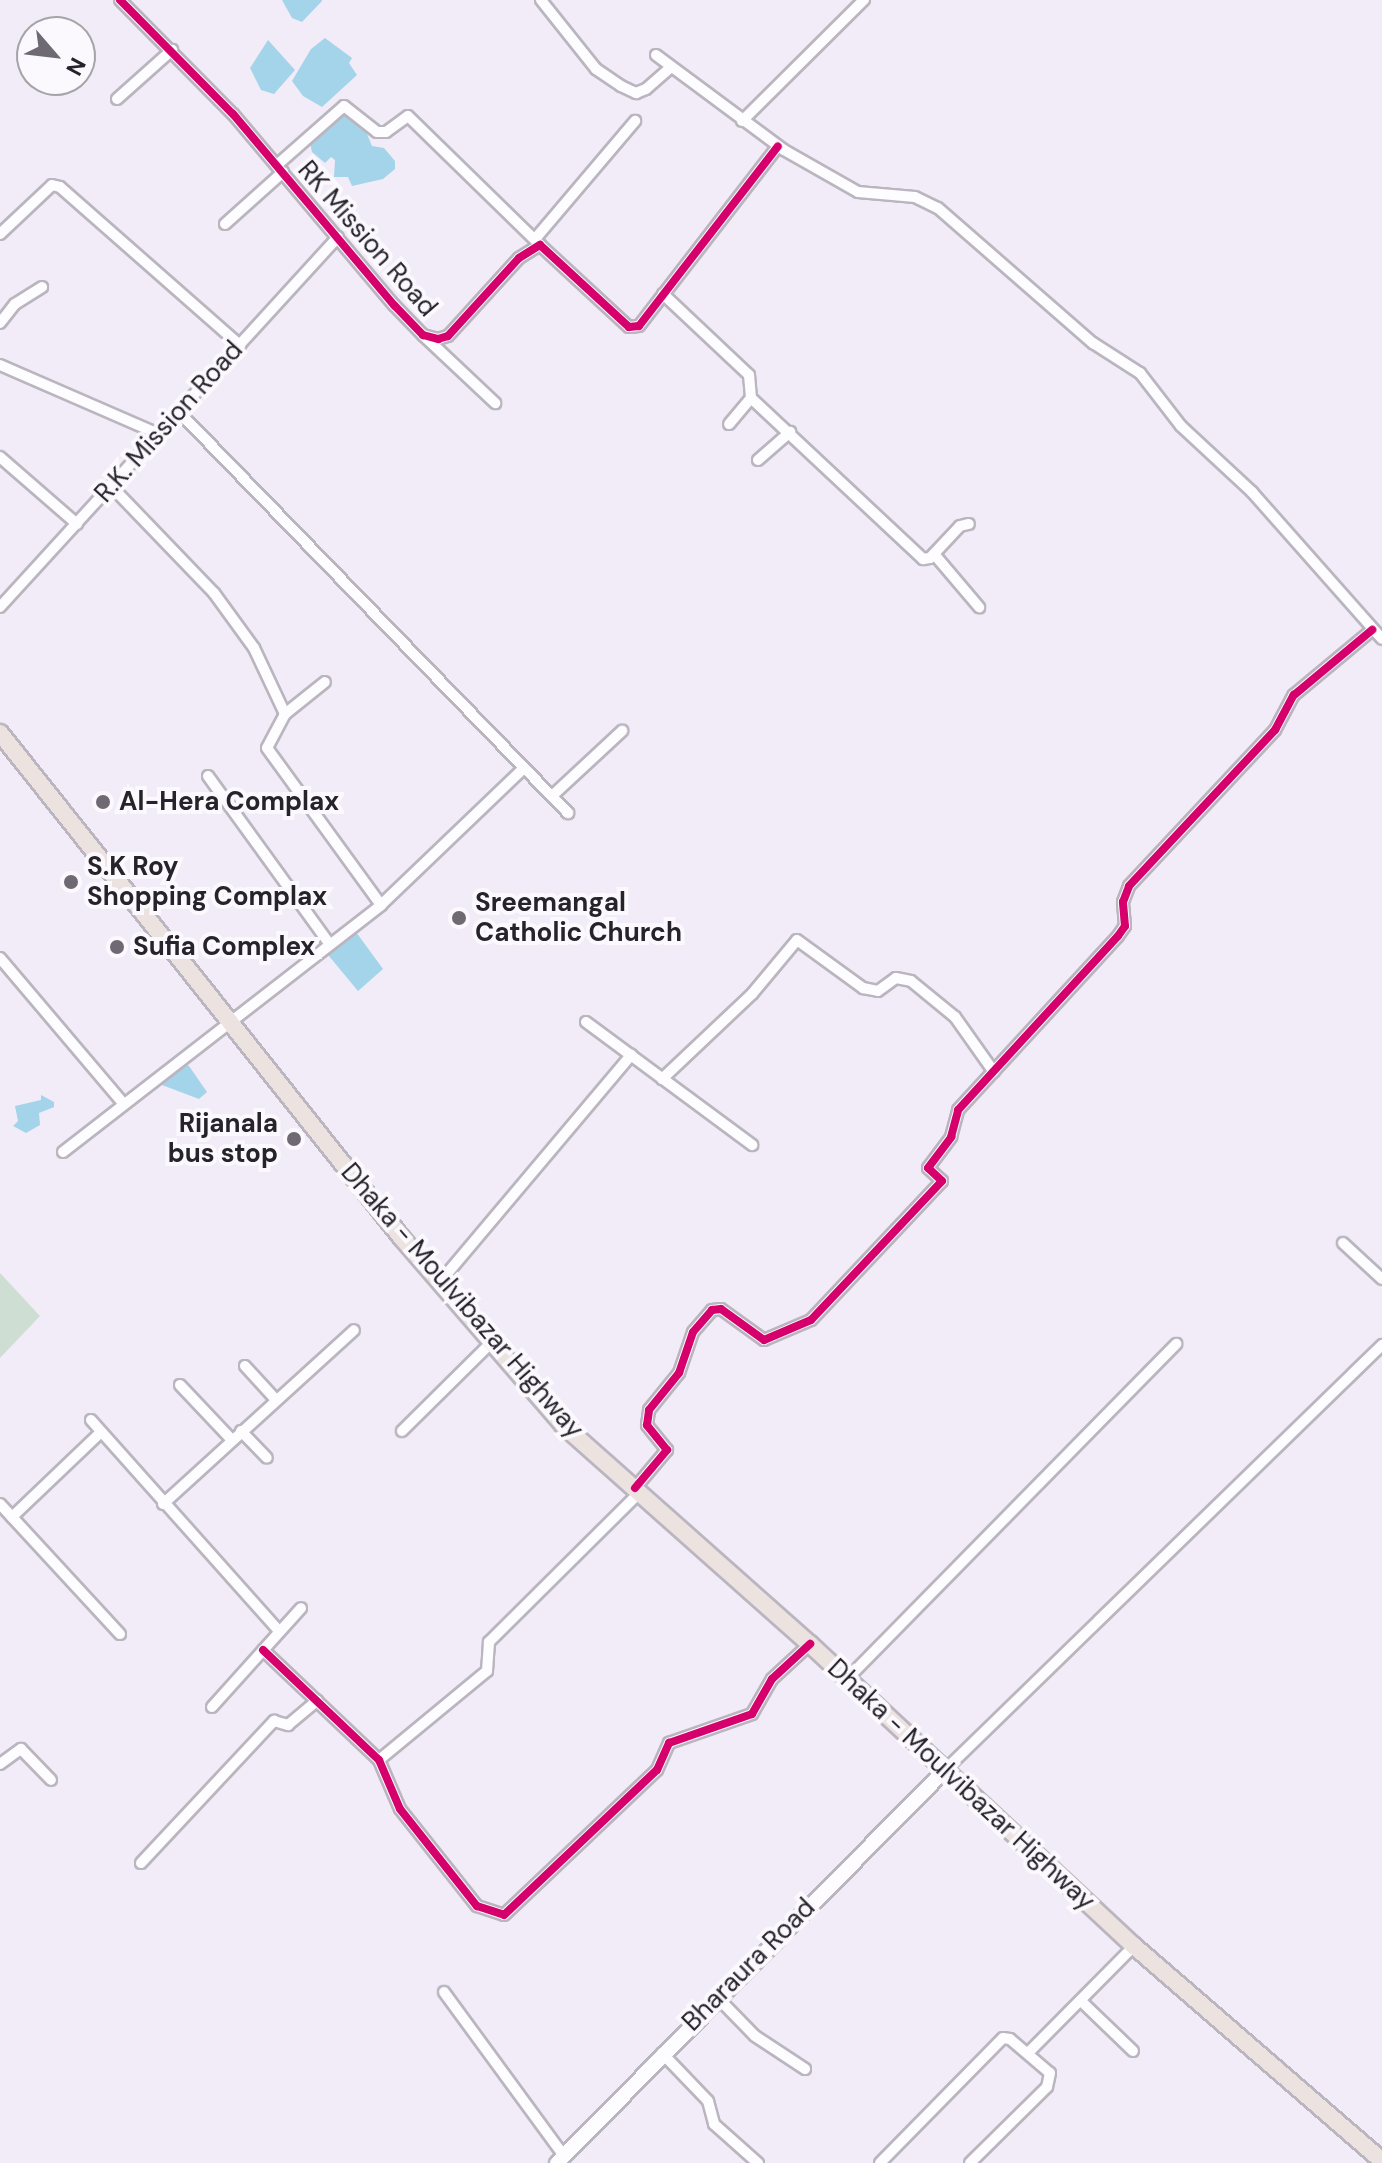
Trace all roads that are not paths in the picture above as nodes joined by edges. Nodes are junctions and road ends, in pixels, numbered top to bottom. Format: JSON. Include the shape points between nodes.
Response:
{"nodes":[{"id":1,"x":120,"y":0,"type":"edge"},
{"id":2,"x":541,"y":0,"type":"edge"},
{"id":3,"x":864,"y":0,"type":"edge"},
{"id":4,"x":172,"y":50,"type":"junction"},
{"id":5,"x":656,"y":55,"type":"dead end"},
{"id":6,"x":671,"y":67,"type":"junction"},
{"id":7,"x":117,"y":99,"type":"dead end"},
{"id":8,"x":635,"y":121,"type":"dead end"},
{"id":9,"x":742,"y":121,"type":"junction"},
{"id":10,"x":778,"y":146,"type":"junction"},
{"id":11,"x":280,"y":168,"type":"junction"},
{"id":12,"x":225,"y":224,"type":"dead end"},
{"id":13,"x":0,"y":234,"type":"edge"},
{"id":14,"x":338,"y":237,"type":"junction"},
{"id":15,"x":538,"y":242,"type":"junction"},
{"id":16,"x":42,"y":287,"type":"dead end"},
{"id":17,"x":663,"y":294,"type":"junction"},
{"id":18,"x":0,"y":323,"type":"edge"},
{"id":19,"x":423,"y":335,"type":"junction"},
{"id":20,"x":240,"y":345,"type":"junction"},
{"id":21,"x":0,"y":365,"type":"edge"},
{"id":22,"x":751,"y":398,"type":"junction"},
{"id":23,"x":495,"y":403,"type":"dead end"},
{"id":24,"x":179,"y":412,"type":"junction"},
{"id":25,"x":729,"y":424,"type":"dead end"},
{"id":26,"x":790,"y":432,"type":"junction"},
{"id":27,"x":159,"y":434,"type":"junction"},
{"id":28,"x":0,"y":457,"type":"edge"},
{"id":29,"x":758,"y":460,"type":"dead end"},
{"id":30,"x":111,"y":486,"type":"junction"},
{"id":31,"x":77,"y":524,"type":"junction"},
{"id":32,"x":969,"y":524,"type":"dead end"},
{"id":33,"x":934,"y":554,"type":"junction"},
{"id":34,"x":0,"y":607,"type":"edge"},
{"id":35,"x":979,"y":607,"type":"dead end"},
{"id":36,"x":1372,"y":630,"type":"junction"},
{"id":37,"x":1382,"y":639,"type":"edge"},
{"id":38,"x":325,"y":682,"type":"dead end"},
{"id":39,"x":285,"y":714,"type":"junction"},
{"id":40,"x":622,"y":731,"type":"dead end"},
{"id":41,"x":0,"y":733,"type":"edge"},
{"id":42,"x":522,"y":770,"type":"junction"},
{"id":43,"x":208,"y":776,"type":"dead end"},
{"id":44,"x":552,"y":796,"type":"junction"},
{"id":45,"x":568,"y":813,"type":"dead end"},
{"id":46,"x":381,"y":905,"type":"junction"},
{"id":47,"x":328,"y":942,"type":"junction"},
{"id":48,"x":0,"y":958,"type":"edge"},
{"id":49,"x":231,"y":1021,"type":"junction"},
{"id":50,"x":586,"y":1022,"type":"dead end"},
{"id":51,"x":631,"y":1055,"type":"junction"},
{"id":52,"x":994,"y":1072,"type":"junction"},
{"id":53,"x":662,"y":1079,"type":"junction"},
{"id":54,"x":123,"y":1103,"type":"junction"},
{"id":55,"x":752,"y":1145,"type":"dead end"},
{"id":56,"x":63,"y":1152,"type":"dead end"},
{"id":57,"x":1343,"y":1243,"type":"dead end"},
{"id":58,"x":1382,"y":1279,"type":"edge"},
{"id":59,"x":440,"y":1282,"type":"junction"},
{"id":60,"x":354,"y":1330,"type":"dead end"},
{"id":61,"x":492,"y":1342,"type":"junction"},
{"id":62,"x":1176,"y":1344,"type":"dead end"},
{"id":63,"x":1382,"y":1345,"type":"edge"},
{"id":64,"x":245,"y":1366,"type":"dead end"},
{"id":65,"x":180,"y":1385,"type":"dead end"},
{"id":66,"x":276,"y":1400,"type":"junction"},
{"id":67,"x":91,"y":1420,"type":"dead end"},
{"id":68,"x":241,"y":1431,"type":"junction"},
{"id":69,"x":402,"y":1431,"type":"dead end"},
{"id":70,"x":101,"y":1432,"type":"junction"},
{"id":71,"x":232,"y":1440,"type":"junction"},
{"id":72,"x":267,"y":1458,"type":"dead end"},
{"id":73,"x":637,"y":1490,"type":"junction"},
{"id":74,"x":0,"y":1504,"type":"edge"},
{"id":75,"x":163,"y":1504,"type":"junction"},
{"id":76,"x":12,"y":1517,"type":"junction"},
{"id":77,"x":301,"y":1608,"type":"dead end"},
{"id":78,"x":279,"y":1631,"type":"junction"},
{"id":79,"x":120,"y":1634,"type":"dead end"},
{"id":80,"x":810,"y":1644,"type":"junction"},
{"id":81,"x":263,"y":1650,"type":"junction"},
{"id":82,"x":847,"y":1679,"type":"junction"},
{"id":83,"x":317,"y":1701,"type":"junction"},
{"id":84,"x":212,"y":1707,"type":"dead end"},
{"id":85,"x":379,"y":1760,"type":"junction"},
{"id":86,"x":0,"y":1764,"type":"edge"},
{"id":87,"x":945,"y":1770,"type":"junction"},
{"id":88,"x":51,"y":1780,"type":"dead end"},
{"id":89,"x":141,"y":1863,"type":"dead end"},
{"id":90,"x":1134,"y":1946,"type":"junction"},
{"id":91,"x":444,"y":1992,"type":"dead end"},
{"id":92,"x":717,"y":1997,"type":"junction"},
{"id":93,"x":1081,"y":2001,"type":"junction"},
{"id":94,"x":1133,"y":2051,"type":"dead end"},
{"id":95,"x":662,"y":2053,"type":"junction"},
{"id":96,"x":1028,"y":2053,"type":"junction"},
{"id":97,"x":805,"y":2069,"type":"dead end"},
{"id":98,"x":560,"y":2159,"type":"edge"},
{"id":99,"x":1382,"y":2161,"type":"edge"},
{"id":100,"x":758,"y":2163,"type":"edge"},
{"id":101,"x":880,"y":2163,"type":"edge"},
{"id":102,"x":970,"y":2163,"type":"edge"}],
"edges":[{"from":1,"to":4,"type":"street","name":"RK Mission Road"},
{"from":2,"to":6,"type":"street","via":[[596,69],[621,86],[636,93]]},
{"from":3,"to":9,"type":"street"},
{"from":4,"to":7,"type":"street"},
{"from":4,"to":11,"type":"street","name":"RK Mission Road"},
{"from":5,"to":6,"type":"street"},
{"from":6,"to":9,"type":"street"},
{"from":8,"to":15,"type":"street","name":"RK Mission Road"},
{"from":9,"to":10,"type":"street"},
{"from":10,"to":17,"type":"street"},
{"from":10,"to":36,"type":"street","via":[[858,192],[915,197],[938,208],[1093,343],[1140,373],[1181,426],[1252,492]]},
{"from":11,"to":12,"type":"street"},
{"from":11,"to":14,"type":"street","name":"RK Mission Road"},
{"from":11,"to":15,"type":"street","via":[[344,106],[377,132],[386,132],[408,116]]},
{"from":13,"to":20,"type":"street","via":[[52,185],[60,187]]},
{"from":14,"to":19,"type":"street","name":"RK Mission Road"},
{"from":14,"to":20,"type":"street","name":"R.K. Mission Road"},
{"from":15,"to":17,"type":"street","via":[[634,329]]},
{"from":15,"to":19,"type":"street","name":"RK Mission Road","via":[[448,336]]},
{"from":16,"to":18,"type":"street","via":[[15,304]]},
{"from":17,"to":22,"type":"street","via":[[749,375]]},
{"from":19,"to":23,"type":"street"},
{"from":20,"to":24,"type":"street","name":"R.K. Mission Road"},
{"from":21,"to":27,"type":"street"},
{"from":22,"to":25,"type":"street"},
{"from":22,"to":26,"type":"street"},
{"from":24,"to":27,"type":"street","name":"R.K. Mission Road"},
{"from":24,"to":42,"type":"street"},
{"from":26,"to":29,"type":"street"},
{"from":26,"to":33,"type":"street","via":[[923,559]]},
{"from":27,"to":30,"type":"street","name":"R.K. Mission Road"},
{"from":28,"to":31,"type":"street"},
{"from":30,"to":31,"type":"street","name":"R.K. Mission Road"},
{"from":30,"to":39,"type":"street","via":[[214,593],[254,648]]},
{"from":31,"to":34,"type":"street","name":"R.K. Mission Road"},
{"from":32,"to":33,"type":"street","via":[[960,526]]},
{"from":33,"to":35,"type":"street"},
{"from":36,"to":37,"type":"street"},
{"from":36,"to":52,"type":"street","via":[[1294,695],[1275,730],[1129,886],[1123,902],[1125,926],[1118,936]]},
{"from":38,"to":39,"type":"street"},
{"from":39,"to":46,"type":"street","via":[[267,748]]},
{"from":40,"to":44,"type":"street"},
{"from":41,"to":49,"type":"highway","name":"Dhaka - Moulvibazar Highway"},
{"from":42,"to":44,"type":"street"},
{"from":42,"to":46,"type":"street"},
{"from":43,"to":47,"type":"street"},
{"from":44,"to":45,"type":"street"},
{"from":46,"to":47,"type":"street"},
{"from":47,"to":49,"type":"street"},
{"from":48,"to":54,"type":"street"},
{"from":49,"to":54,"type":"street"},
{"from":49,"to":59,"type":"highway","name":"Dhaka - Moulvibazar Highway"},
{"from":50,"to":51,"type":"street"},
{"from":51,"to":53,"type":"street"},
{"from":51,"to":59,"type":"street"},
{"from":52,"to":53,"type":"street","via":[[955,1017],[911,981],[896,978],[878,991],[863,988],[797,940],[752,994]]},
{"from":52,"to":73,"type":"street","via":[[963,1103],[951,1137],[928,1168],[942,1181],[811,1320],[764,1340],[721,1309],[712,1310],[693,1332],[679,1373],[649,1410],[647,1425],[667,1450]]},
{"from":53,"to":55,"type":"street"},
{"from":54,"to":56,"type":"street"},
{"from":57,"to":58,"type":"street"},
{"from":59,"to":61,"type":"highway","name":"Dhaka - Moulvibazar Highway"},
{"from":60,"to":66,"type":"street"},
{"from":61,"to":69,"type":"street"},
{"from":61,"to":73,"type":"highway","name":"Dhaka - Moulvibazar Highway","via":[[563,1425]]},
{"from":62,"to":82,"type":"street"},
{"from":63,"to":87,"type":"street"},
{"from":64,"to":66,"type":"street"},
{"from":65,"to":71,"type":"street"},
{"from":66,"to":68,"type":"street"},
{"from":67,"to":70,"type":"street"},
{"from":68,"to":71,"type":"street"},
{"from":68,"to":72,"type":"street"},
{"from":70,"to":75,"type":"street"},
{"from":70,"to":76,"type":"street"},
{"from":71,"to":75,"type":"street"},
{"from":73,"to":80,"type":"highway","name":"Dhaka - Moulvibazar Highway"},
{"from":73,"to":85,"type":"street","via":[[489,1642],[487,1671]]},
{"from":74,"to":76,"type":"street"},
{"from":75,"to":78,"type":"street"},
{"from":76,"to":79,"type":"street"},
{"from":77,"to":78,"type":"street"},
{"from":78,"to":81,"type":"street"},
{"from":80,"to":82,"type":"highway","name":"Dhaka - Moulvibazar Highway"},
{"from":80,"to":85,"type":"street","via":[[772,1679],[752,1714],[669,1743],[657,1770],[504,1915],[484,1910],[469,1895],[400,1809]]},
{"from":81,"to":83,"type":"street"},
{"from":81,"to":84,"type":"street"},
{"from":82,"to":87,"type":"highway","name":"Dhaka - Moulvibazar Highway"},
{"from":83,"to":85,"type":"street"},
{"from":83,"to":89,"type":"street","via":[[288,1725],[274,1721],[264,1730]]},
{"from":86,"to":88,"type":"street","via":[[21,1749]]},
{"from":87,"to":90,"type":"highway","name":"Dhaka - Moulvibazar Highway"},
{"from":87,"to":92,"type":"main road","name":"Bharaura Road"},
{"from":90,"to":93,"type":"street"},
{"from":90,"to":99,"type":"highway","name":"Dhaka - Moulvibazar Highway"},
{"from":91,"to":98,"type":"street"},
{"from":92,"to":95,"type":"main road","name":"Bharaura Road"},
{"from":92,"to":97,"type":"street","via":[[755,2036]]},
{"from":93,"to":94,"type":"street"},
{"from":93,"to":96,"type":"street"},
{"from":95,"to":98,"type":"main road","name":"Bharaura Road"},
{"from":95,"to":100,"type":"street","via":[[708,2101],[714,2124]]},
{"from":96,"to":101,"type":"street","via":[[1003,2038]]},
{"from":96,"to":102,"type":"street","via":[[1050,2073],[1047,2087]]}]}
